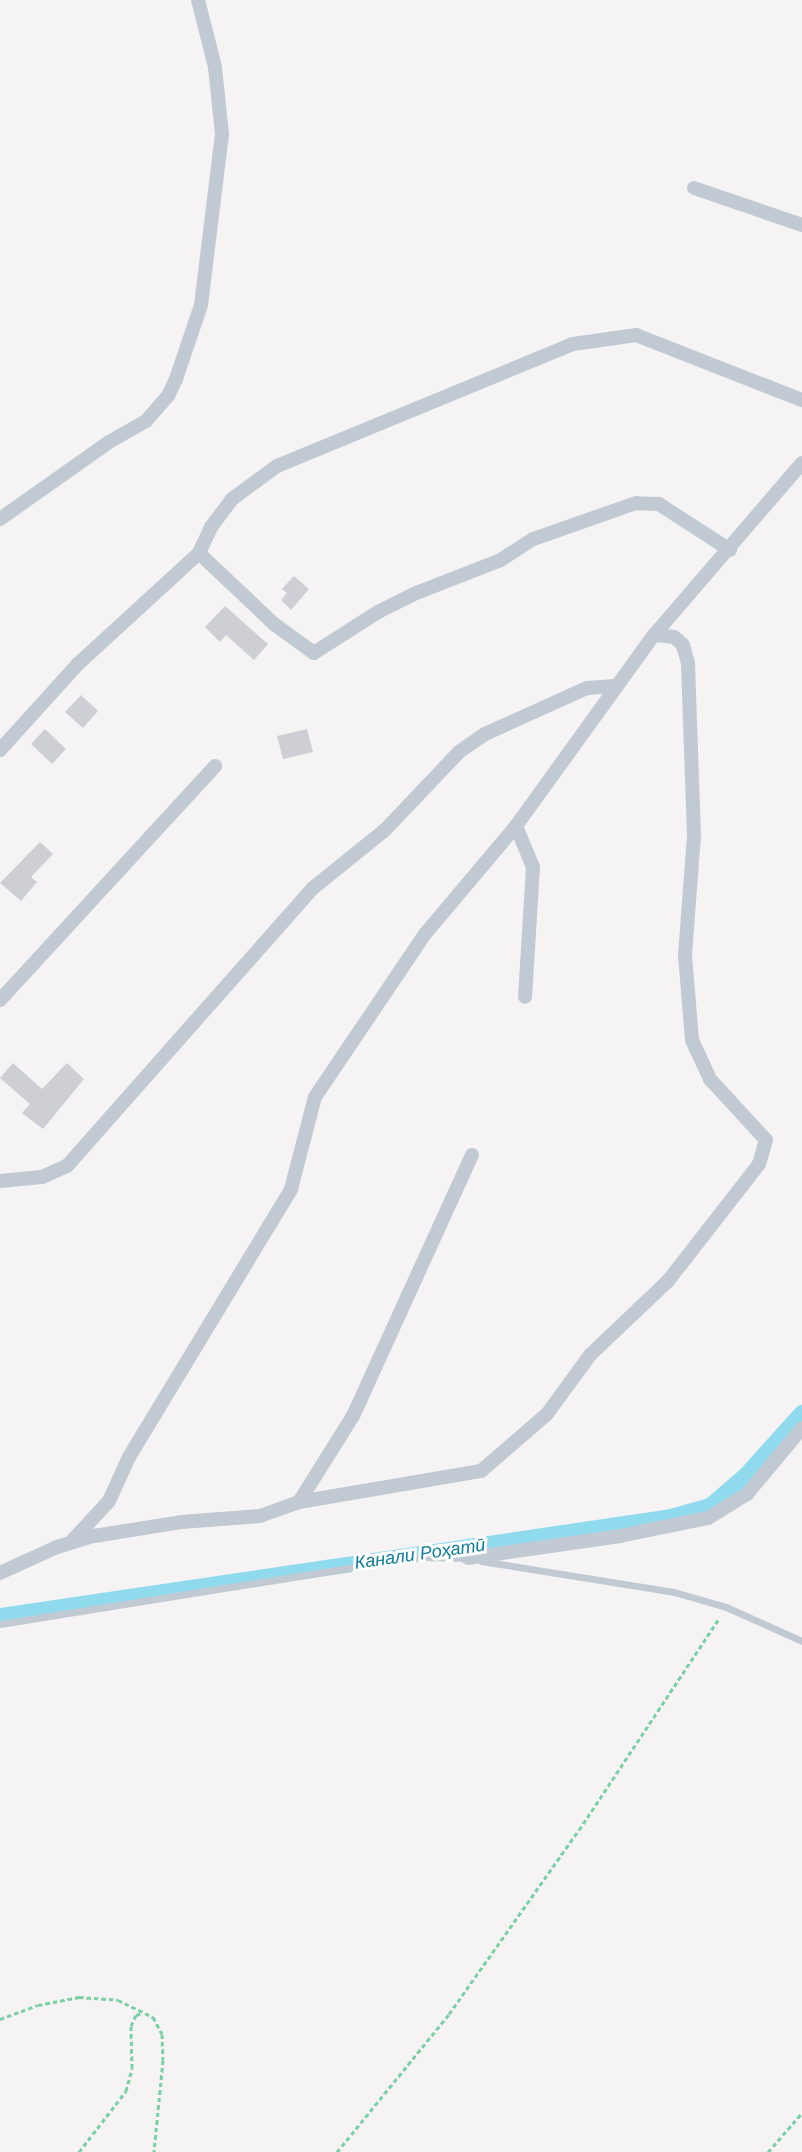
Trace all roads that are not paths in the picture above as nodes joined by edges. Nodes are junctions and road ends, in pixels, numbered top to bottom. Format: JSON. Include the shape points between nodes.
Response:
{"nodes":[{"id":1,"x":189,"y":0,"type":"edge"},
{"id":2,"x":198,"y":0,"type":"edge"},
{"id":3,"x":203,"y":19,"type":"junction"},
{"id":4,"x":694,"y":188,"type":"dead end"},
{"id":5,"x":802,"y":225,"type":"edge"},
{"id":6,"x":802,"y":400,"type":"edge"},
{"id":7,"x":802,"y":463,"type":"edge"},
{"id":8,"x":0,"y":519,"type":"edge"},
{"id":9,"x":730,"y":550,"type":"junction"},
{"id":10,"x":199,"y":554,"type":"junction"},
{"id":11,"x":654,"y":635,"type":"junction"},
{"id":12,"x":615,"y":686,"type":"junction"},
{"id":13,"x":0,"y":750,"type":"edge"},
{"id":14,"x":215,"y":766,"type":"dead end"},
{"id":15,"x":516,"y":826,"type":"junction"},
{"id":16,"x":525,"y":997,"type":"dead end"},
{"id":17,"x":0,"y":1000,"type":"edge"},
{"id":18,"x":472,"y":1155,"type":"dead end"},
{"id":19,"x":0,"y":1181,"type":"edge"},
{"id":20,"x":802,"y":1428,"type":"edge"},
{"id":21,"x":299,"y":1502,"type":"junction"},
{"id":22,"x":71,"y":1543,"type":"junction"},
{"id":23,"x":468,"y":1558,"type":"junction"},
{"id":24,"x":0,"y":1574,"type":"edge"},
{"id":25,"x":0,"y":1624,"type":"edge"},
{"id":26,"x":802,"y":1641,"type":"edge"}],
"edges":[{"from":1,"to":3,"type":"street"},
{"from":2,"to":3,"type":"street"},
{"from":3,"to":8,"type":"street","via":[[215,67],[222,134],[201,305],[177,379],[164,402],[146,421],[92,453]]},
{"from":4,"to":5,"type":"street"},
{"from":6,"to":10,"type":"street","via":[[636,335],[573,344],[277,466],[232,499],[211,527]]},
{"from":7,"to":9,"type":"street"},
{"from":9,"to":10,"type":"street","via":[[659,504],[636,503],[533,539],[501,560],[378,612],[314,653],[274,624]]},
{"from":9,"to":11,"type":"street"},
{"from":10,"to":13,"type":"street","via":[[78,664]]},
{"from":11,"to":12,"type":"street"},
{"from":11,"to":21,"type":"street","via":[[674,637],[683,645],[688,663],[694,836],[685,955],[692,1040],[710,1079],[766,1140],[764,1153],[697,1248],[590,1355],[548,1414],[492,1464],[470,1474]]},
{"from":12,"to":15,"type":"street"},
{"from":12,"to":19,"type":"street","via":[[587,688],[485,734],[459,752],[385,830],[313,888],[67,1166],[42,1177]]},
{"from":14,"to":17,"type":"street"},
{"from":15,"to":16,"type":"street","via":[[533,867]]},
{"from":15,"to":22,"type":"street","via":[[425,934],[315,1097],[291,1189],[129,1457],[109,1501]]},
{"from":18,"to":21,"type":"street","via":[[353,1416]]},
{"from":20,"to":23,"type":"street","via":[[747,1494],[708,1518],[620,1536]]},
{"from":21,"to":22,"type":"street","via":[[260,1516],[181,1521]]},
{"from":22,"to":24,"type":"street"},
{"from":23,"to":25,"type":"lane","via":[[420,1557]]},
{"from":23,"to":26,"type":"lane","via":[[674,1592],[726,1607]]}]}
